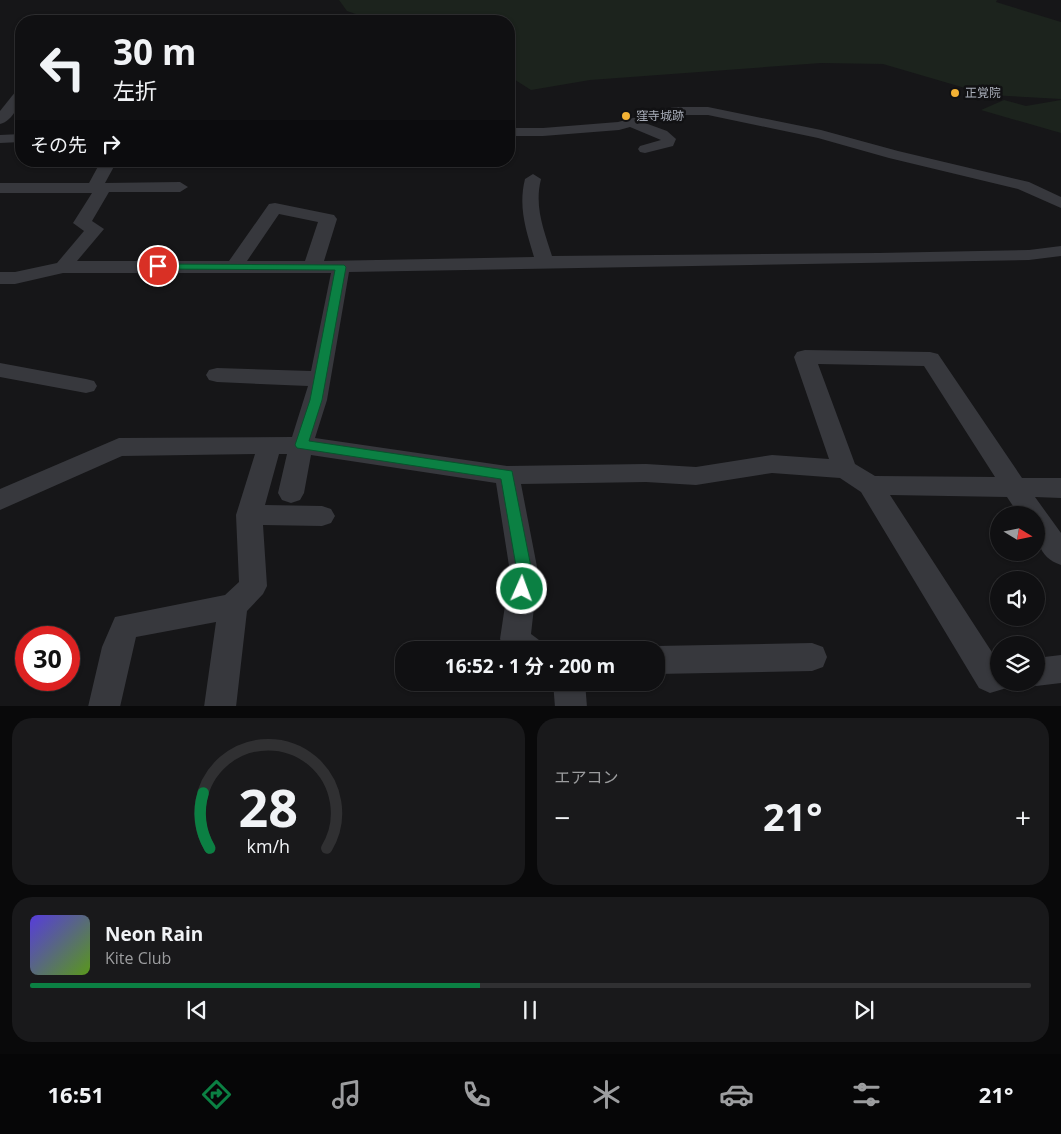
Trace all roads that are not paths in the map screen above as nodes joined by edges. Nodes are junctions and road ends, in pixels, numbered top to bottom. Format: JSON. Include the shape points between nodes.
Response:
{"nodes":[{"id":1,"x":15,"y":101,"type":"edge"},
{"id":2,"x":0,"y":120,"type":"edge"},
{"id":3,"x":634,"y":124,"type":"junction"},
{"id":4,"x":515,"y":132,"type":"edge"},
{"id":5,"x":0,"y":138,"type":"edge"},
{"id":6,"x":15,"y":138,"type":"edge"},
{"id":7,"x":645,"y":149,"type":"dead end"},
{"id":8,"x":107,"y":167,"type":"edge"},
{"id":9,"x":533,"y":179,"type":"dead end"},
{"id":10,"x":180,"y":187,"type":"dead end"},
{"id":11,"x":0,"y":188,"type":"edge"},
{"id":12,"x":99,"y":189,"type":"junction"},
{"id":13,"x":1061,"y":203,"type":"edge"},
{"id":14,"x":1061,"y":251,"type":"edge"},
{"id":15,"x":545,"y":262,"type":"junction"},
{"id":16,"x":234,"y":266,"type":"junction"},
{"id":17,"x":313,"y":266,"type":"junction"},
{"id":18,"x":62,"y":267,"type":"junction"},
{"id":19,"x":341,"y":267,"type":"junction"},
{"id":20,"x":8,"y":278,"type":"edge"},
{"id":21,"x":0,"y":292,"type":"edge"},
{"id":22,"x":0,"y":370,"type":"edge"},
{"id":23,"x":217,"y":375,"type":"dead end"},
{"id":24,"x":320,"y":378,"type":"junction"},
{"id":25,"x":86,"y":386,"type":"dead end"},
{"id":26,"x":270,"y":444,"type":"junction"},
{"id":27,"x":301,"y":445,"type":"junction"},
{"id":28,"x":845,"y":469,"type":"junction"},
{"id":29,"x":507,"y":475,"type":"junction"},
{"id":30,"x":870,"y":485,"type":"junction"},
{"id":31,"x":1012,"y":485,"type":"junction"},
{"id":32,"x":1061,"y":488,"type":"edge"},
{"id":33,"x":291,"y":493,"type":"dead end"},
{"id":34,"x":0,"y":500,"type":"edge"},
{"id":35,"x":1027,"y":506,"type":"edge"},
{"id":36,"x":249,"y":515,"type":"junction"},
{"id":37,"x":322,"y":516,"type":"dead end"},
{"id":38,"x":1045,"y":532,"type":"edge"},
{"id":39,"x":1061,"y":554,"type":"edge"},
{"id":40,"x":233,"y":606,"type":"junction"},
{"id":41,"x":518,"y":641,"type":"edge"},
{"id":42,"x":812,"y":657,"type":"dead end"},
{"id":43,"x":665,"y":660,"type":"edge"},
{"id":44,"x":1061,"y":670,"type":"edge"},
{"id":45,"x":1045,"y":671,"type":"edge"},
{"id":46,"x":990,"y":678,"type":"edge"},
{"id":47,"x":570,"y":691,"type":"edge"},
{"id":48,"x":104,"y":706,"type":"edge"},
{"id":49,"x":220,"y":706,"type":"edge"},
{"id":50,"x":571,"y":706,"type":"edge"}],
"edges":[{"from":1,"to":2,"type":"street"},
{"from":3,"to":4,"type":"street"},
{"from":3,"to":7,"type":"street","via":[[668,139],[664,145]]},
{"from":3,"to":13,"type":"street","via":[[688,110],[754,119],[1023,185]]},
{"from":5,"to":6,"type":"street"},
{"from":8,"to":12,"type":"street"},
{"from":9,"to":15,"type":"street","via":[[529,208]]},
{"from":10,"to":12,"type":"street"},
{"from":11,"to":12,"type":"street"},
{"from":12,"to":18,"type":"street","via":[[82,223],[95,228]]},
{"from":14,"to":15,"type":"street","via":[[1029,255],[878,259]]},
{"from":15,"to":19,"type":"street"},
{"from":16,"to":17,"type":"street"},
{"from":16,"to":17,"type":"street","via":[[275,208],[328,218]]},
{"from":16,"to":18,"type":"street"},
{"from":17,"to":19,"type":"street"},
{"from":18,"to":20,"type":"street"},
{"from":19,"to":24,"type":"street"},
{"from":20,"to":21,"type":"street"},
{"from":22,"to":25,"type":"street"},
{"from":23,"to":24,"type":"street"},
{"from":24,"to":27,"type":"street"},
{"from":26,"to":27,"type":"street"},
{"from":26,"to":34,"type":"street","via":[[119,447]]},
{"from":26,"to":36,"type":"street"},
{"from":27,"to":29,"type":"street"},
{"from":27,"to":33,"type":"street"},
{"from":28,"to":29,"type":"street","via":[[772,464],[696,476],[646,473]]},
{"from":28,"to":30,"type":"street"},
{"from":28,"to":31,"type":"street","via":[[805,357],[930,359]]},
{"from":29,"to":41,"type":"street","via":[[524,572]]},
{"from":30,"to":31,"type":"street"},
{"from":30,"to":46,"type":"street"},
{"from":31,"to":32,"type":"street"},
{"from":31,"to":35,"type":"street"},
{"from":36,"to":37,"type":"street"},
{"from":36,"to":40,"type":"street","via":[[253,586]]},
{"from":38,"to":39,"type":"street"},
{"from":40,"to":48,"type":"street","via":[[125,626]]},
{"from":40,"to":49,"type":"street"},
{"from":42,"to":43,"type":"street"},
{"from":44,"to":45,"type":"street"},
{"from":47,"to":50,"type":"street"}]}
